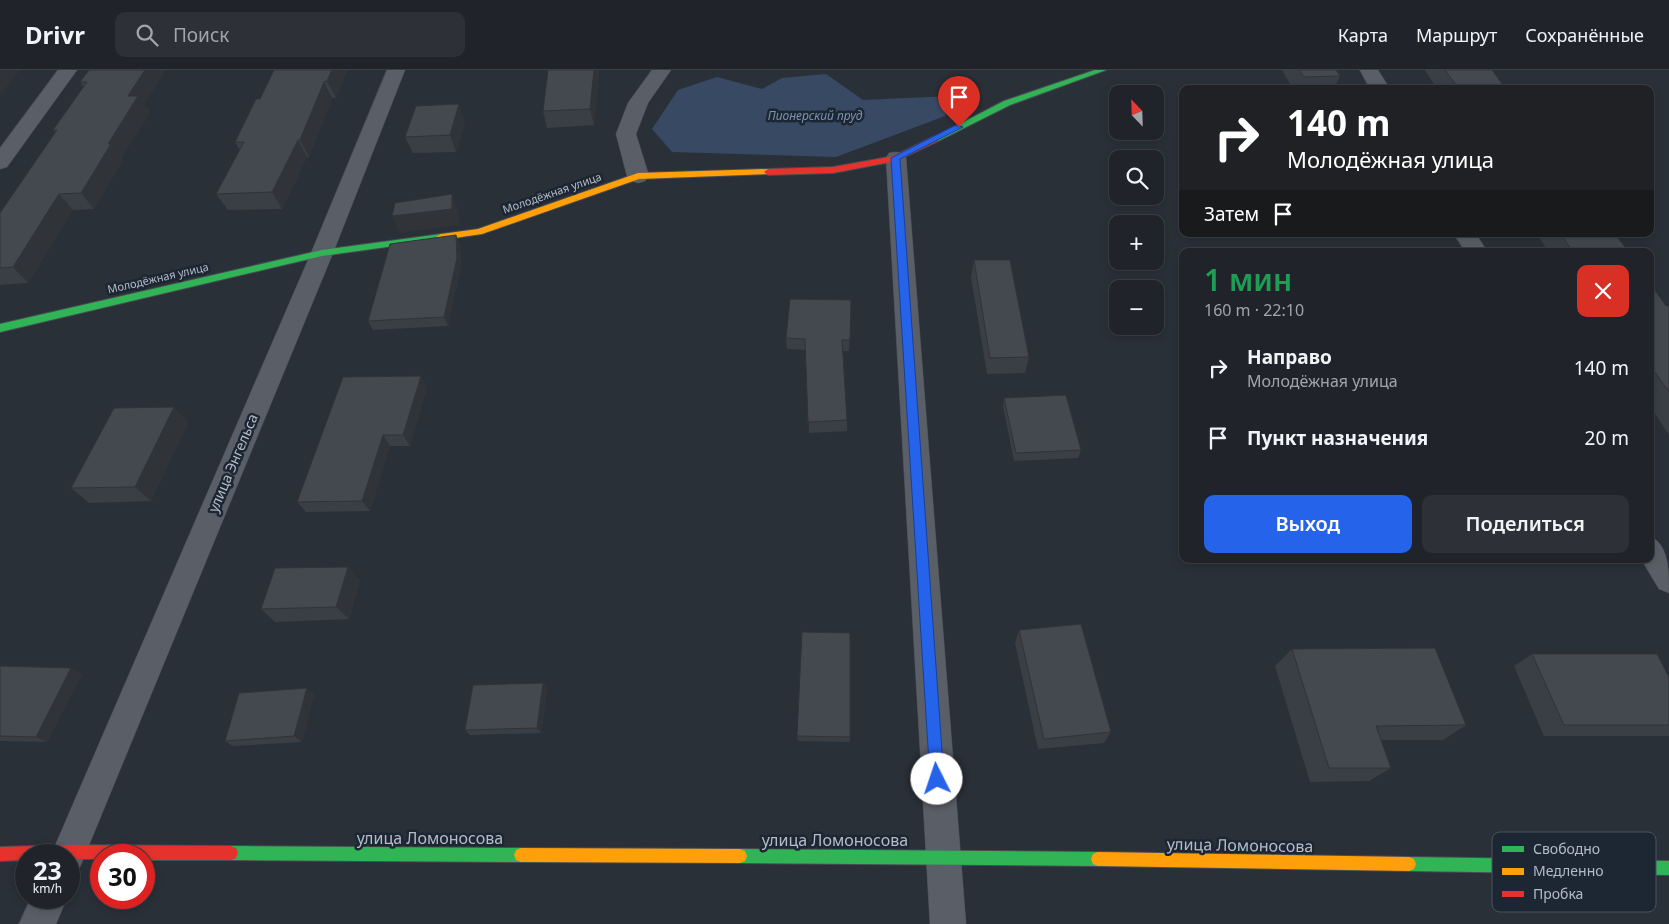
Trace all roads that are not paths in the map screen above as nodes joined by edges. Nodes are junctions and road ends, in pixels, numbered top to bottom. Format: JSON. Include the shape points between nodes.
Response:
{"nodes":[{"id":1,"x":68,"y":70,"type":"edge"},
{"id":2,"x":396,"y":70,"type":"edge"},
{"id":3,"x":662,"y":70,"type":"edge"},
{"id":4,"x":1102,"y":70,"type":"edge"},
{"id":5,"x":1369,"y":70,"type":"edge"},
{"id":6,"x":1378,"y":85,"type":"edge"},
{"id":7,"x":896,"y":158,"type":"junction"},
{"id":8,"x":0,"y":162,"type":"edge"},
{"id":9,"x":638,"y":176,"type":"junction"},
{"id":10,"x":1467,"y":237,"type":"edge"},
{"id":11,"x":1474,"y":248,"type":"edge"},
{"id":12,"x":322,"y":253,"type":"junction"},
{"id":13,"x":0,"y":328,"type":"edge"},
{"id":14,"x":1654,"y":555,"type":"edge"},
{"id":15,"x":1669,"y":580,"type":"edge"},
{"id":16,"x":72,"y":844,"type":"edge"},
{"id":17,"x":0,"y":854,"type":"edge"},
{"id":18,"x":15,"y":854,"type":"edge"},
{"id":19,"x":80,"y":854,"type":"edge"},
{"id":20,"x":942,"y":857,"type":"junction"},
{"id":21,"x":1492,"y":865,"type":"edge"},
{"id":22,"x":1656,"y":868,"type":"edge"},
{"id":23,"x":1669,"y":868,"type":"edge"},
{"id":24,"x":44,"y":909,"type":"edge"},
{"id":25,"x":37,"y":924,"type":"edge"},
{"id":26,"x":948,"y":924,"type":"edge"}],
"edges":[{"from":1,"to":8,"type":"street"},
{"from":2,"to":12,"type":"street","name":"улица Энгельса"},
{"from":3,"to":9,"type":"street","via":[[638,103],[626,134]]},
{"from":4,"to":7,"type":"street","name":"Молодёжная улица","via":[[1007,103]]},
{"from":5,"to":6,"type":"street"},
{"from":7,"to":9,"type":"street","name":"Молодёжная улица","via":[[833,170]]},
{"from":7,"to":20,"type":"street"},
{"from":9,"to":12,"type":"street","name":"Молодёжная улица","via":[[479,232]]},
{"from":10,"to":11,"type":"street"},
{"from":12,"to":13,"type":"street","name":"Молодёжная улица"},
{"from":12,"to":16,"type":"street","name":"улица Энгельса"},
{"from":14,"to":15,"type":"street"},
{"from":17,"to":18,"type":"street","name":"улица Ломоносова"},
{"from":19,"to":20,"type":"street","name":"улица Ломоносова"},
{"from":20,"to":21,"type":"street","name":"улица Ломоносова"},
{"from":20,"to":26,"type":"street"},
{"from":22,"to":23,"type":"street","name":"улица Ломоносова"},
{"from":24,"to":25,"type":"street"}]}
